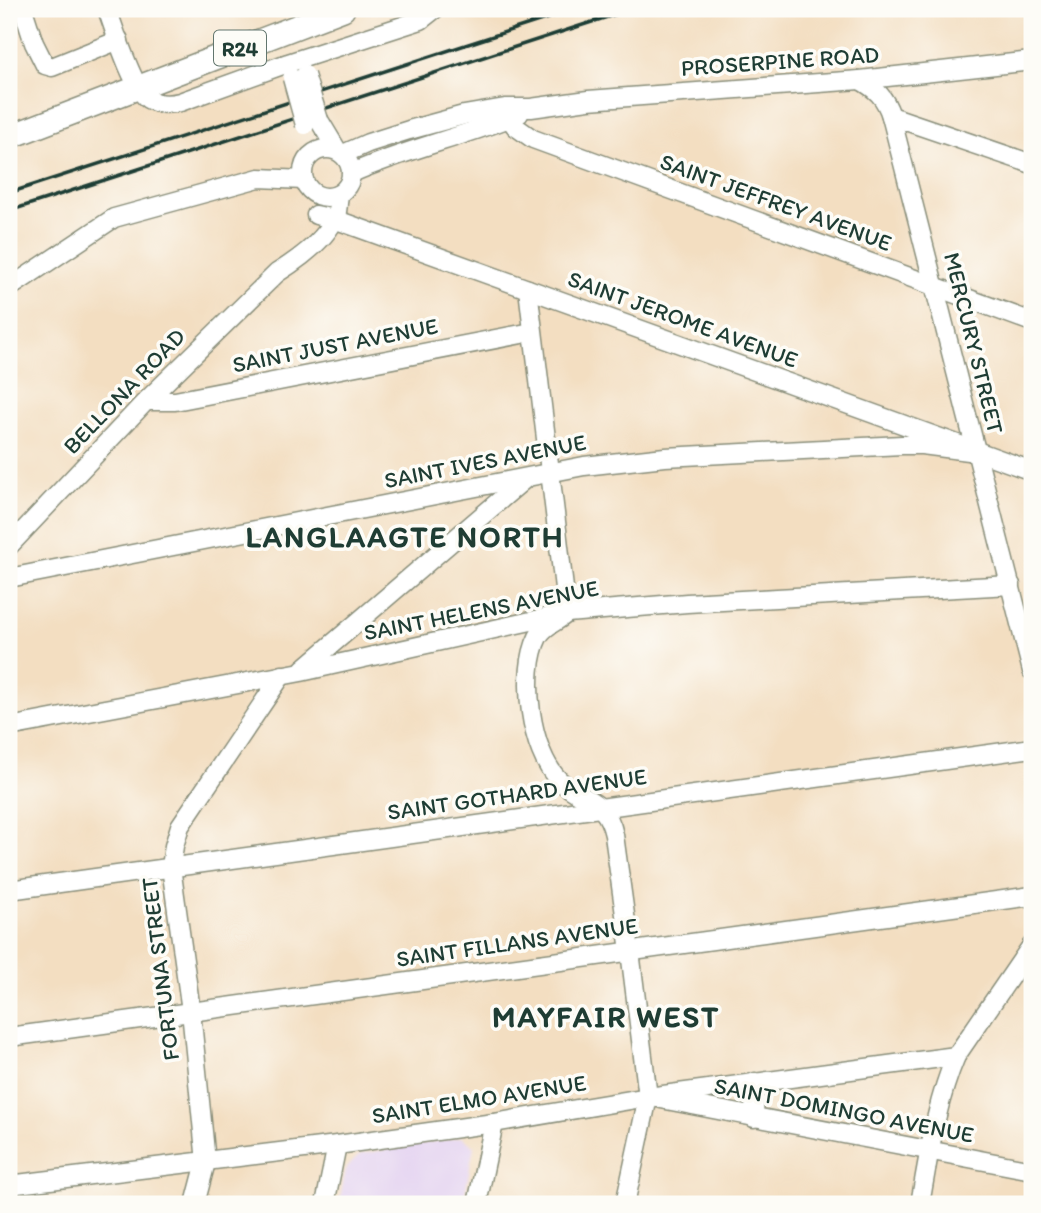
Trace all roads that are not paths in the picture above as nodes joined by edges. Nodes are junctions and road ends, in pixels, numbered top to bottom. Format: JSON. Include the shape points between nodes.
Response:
{"nodes":[{"id":1,"x":23,"y":9,"type":"edge"},
{"id":2,"x":107,"y":9,"type":"edge"},
{"id":3,"x":343,"y":9,"type":"edge"},
{"id":4,"x":435,"y":9,"type":"edge"},
{"id":5,"x":119,"y":40,"type":"junction"},
{"id":6,"x":1032,"y":61,"type":"edge"},
{"id":7,"x":296,"y":69,"type":"junction"},
{"id":8,"x":860,"y":80,"type":"junction"},
{"id":9,"x":138,"y":87,"type":"junction"},
{"id":10,"x":531,"y":108,"type":"junction"},
{"id":11,"x":891,"y":116,"type":"junction"},
{"id":12,"x":509,"y":118,"type":"junction"},
{"id":13,"x":312,"y":123,"type":"junction"},
{"id":14,"x":9,"y":137,"type":"edge"},
{"id":15,"x":340,"y":152,"type":"junction"},
{"id":16,"x":307,"y":158,"type":"junction"},
{"id":17,"x":1032,"y":164,"type":"edge"},
{"id":18,"x":352,"y":173,"type":"junction"},
{"id":19,"x":259,"y":178,"type":"junction"},
{"id":20,"x":308,"y":186,"type":"junction"},
{"id":21,"x":339,"y":194,"type":"junction"},
{"id":22,"x":316,"y":215,"type":"junction"},
{"id":23,"x":334,"y":219,"type":"junction"},
{"id":24,"x":277,"y":273,"type":"junction"},
{"id":25,"x":934,"y":287,"type":"junction"},
{"id":26,"x":9,"y":288,"type":"edge"},
{"id":27,"x":528,"y":289,"type":"junction"},
{"id":28,"x":1032,"y":322,"type":"edge"},
{"id":29,"x":532,"y":332,"type":"junction"},
{"id":30,"x":146,"y":401,"type":"junction"},
{"id":31,"x":977,"y":452,"type":"junction"},
{"id":32,"x":1032,"y":471,"type":"edge"},
{"id":33,"x":550,"y":472,"type":"junction"},
{"id":34,"x":527,"y":478,"type":"junction"},
{"id":35,"x":9,"y":546,"type":"edge"},
{"id":36,"x":9,"y":578,"type":"edge"},
{"id":37,"x":1011,"y":585,"type":"junction"},
{"id":38,"x":567,"y":613,"type":"junction"},
{"id":39,"x":1032,"y":671,"type":"edge"},
{"id":40,"x":291,"y":673,"type":"junction"},
{"id":41,"x":9,"y":727,"type":"edge"},
{"id":42,"x":1032,"y":748,"type":"edge"},
{"id":43,"x":602,"y":807,"type":"junction"},
{"id":44,"x":171,"y":867,"type":"junction"},
{"id":45,"x":9,"y":890,"type":"edge"},
{"id":46,"x":1032,"y":896,"type":"edge"},
{"id":47,"x":1032,"y":945,"type":"edge"},
{"id":48,"x":631,"y":951,"type":"junction"},
{"id":49,"x":191,"y":1011,"type":"junction"},
{"id":50,"x":9,"y":1037,"type":"edge"},
{"id":51,"x":956,"y":1056,"type":"junction"},
{"id":52,"x":755,"y":1082,"type":"junction"},
{"id":53,"x":648,"y":1097,"type":"junction"},
{"id":54,"x":754,"y":1118,"type":"junction"},
{"id":55,"x":494,"y":1123,"type":"junction"},
{"id":56,"x":337,"y":1145,"type":"junction"},
{"id":57,"x":930,"y":1152,"type":"junction"},
{"id":58,"x":206,"y":1161,"type":"junction"},
{"id":59,"x":1032,"y":1170,"type":"edge"},
{"id":60,"x":9,"y":1185,"type":"edge"},
{"id":61,"x":195,"y":1204,"type":"edge"},
{"id":62,"x":325,"y":1204,"type":"edge"},
{"id":63,"x":477,"y":1204,"type":"edge"},
{"id":64,"x":625,"y":1204,"type":"edge"},
{"id":65,"x":920,"y":1204,"type":"edge"}],
"edges":[{"from":1,"to":5,"type":"street","via":[[45,65],[52,67]]},
{"from":2,"to":5,"type":"street"},
{"from":3,"to":9,"type":"main road","number":"R24"},
{"from":4,"to":7,"type":"street","via":[[421,19]]},
{"from":5,"to":9,"type":"street"},
{"from":6,"to":8,"type":"street","name":"PROSERPINE ROAD"},
{"from":7,"to":9,"type":"street","via":[[167,105],[149,100]]},
{"from":7,"to":13,"type":"street","bridge":true},
{"from":8,"to":10,"type":"street","name":"PROSERPINE ROAD"},
{"from":8,"to":11,"type":"street","name":"MERCURY STREET","via":[[884,98]]},
{"from":9,"to":14,"type":"main road","number":"R24"},
{"from":10,"to":12,"type":"street","name":"PROSERPINE ROAD"},
{"from":10,"to":15,"type":"street","name":"PROSERPINE ROAD","via":[[464,115]]},
{"from":11,"to":17,"type":"street"},
{"from":11,"to":25,"type":"street","name":"MERCURY STREET"},
{"from":12,"to":18,"type":"street","name":"PROSERPINE ROAD"},
{"from":12,"to":25,"type":"street","name":"SAINT JEFFREY AVENUE","via":[[533,139]]},
{"from":13,"to":15,"type":"street"},
{"from":13,"to":16,"type":"street"},
{"from":15,"to":16,"type":"street","name":"PROSERPINE ROAD","via":[[320,149]]},
{"from":15,"to":18,"type":"street"},
{"from":16,"to":19,"type":"street","name":"PROSERPINE ROAD"},
{"from":16,"to":20,"type":"street","via":[[303,167]]},
{"from":18,"to":21,"type":"street"},
{"from":19,"to":20,"type":"street","name":"PROSERPINE ROAD"},
{"from":19,"to":26,"type":"street","name":"PROSERPINE ROAD","via":[[114,218]]},
{"from":20,"to":21,"type":"street","name":"PROSERPINE ROAD","via":[[330,197]]},
{"from":20,"to":22,"type":"street"},
{"from":21,"to":23,"type":"street"},
{"from":22,"to":23,"type":"street","name":"SAINT JEROME AVENUE"},
{"from":22,"to":24,"type":"street","name":"BELLONA ROAD","via":[[312,229]]},
{"from":23,"to":24,"type":"street","name":"BELLONA ROAD","via":[[312,246]]},
{"from":23,"to":27,"type":"street","name":"SAINT JEROME AVENUE"},
{"from":24,"to":30,"type":"street","name":"BELLONA ROAD"},
{"from":25,"to":28,"type":"street","name":"SAINT JEFFREY AVENUE"},
{"from":25,"to":31,"type":"street","name":"MERCURY STREET"},
{"from":27,"to":29,"type":"street"},
{"from":27,"to":31,"type":"street","name":"SAINT JEROME AVENUE"},
{"from":29,"to":30,"type":"street","name":"SAINT JUST AVENUE","via":[[175,401]]},
{"from":29,"to":33,"type":"street"},
{"from":30,"to":35,"type":"street","name":"BELLONA ROAD"},
{"from":31,"to":32,"type":"street","name":"SAINT JEROME AVENUE"},
{"from":31,"to":33,"type":"street","name":"SAINT IVES AVENUE","via":[[922,445],[861,447],[665,457]]},
{"from":31,"to":37,"type":"street","name":"MERCURY STREET"},
{"from":33,"to":34,"type":"street","name":"SAINT IVES AVENUE"},
{"from":33,"to":38,"type":"street"},
{"from":34,"to":36,"type":"street","name":"SAINT IVES AVENUE"},
{"from":34,"to":40,"type":"street","name":"FORTUNA STREET"},
{"from":37,"to":38,"type":"street","name":"SAINT HELENS AVENUE"},
{"from":37,"to":39,"type":"street","name":"MERCURY STREET"},
{"from":38,"to":40,"type":"street","name":"SAINT HELENS AVENUE"},
{"from":38,"to":43,"type":"street","via":[[538,637],[529,673],[534,725],[549,770],[573,792]]},
{"from":40,"to":41,"type":"street","name":"SAINT HELENS AVENUE"},
{"from":40,"to":44,"type":"street","name":"FORTUNA STREET","via":[[180,825]]},
{"from":42,"to":43,"type":"street","name":"SAINT GOTHARD AVENUE"},
{"from":43,"to":44,"type":"street","name":"SAINT GOTHARD AVENUE"},
{"from":43,"to":48,"type":"street","via":[[614,835]]},
{"from":44,"to":45,"type":"street","name":"SAINT GOTHARD AVENUE"},
{"from":44,"to":49,"type":"street","name":"FORTUNA STREET"},
{"from":46,"to":48,"type":"street","name":"SAINT FILLANS AVENUE"},
{"from":47,"to":51,"type":"street"},
{"from":48,"to":49,"type":"street","name":"SAINT FILLANS AVENUE"},
{"from":48,"to":53,"type":"street"},
{"from":49,"to":50,"type":"street","name":"SAINT FILLANS AVENUE"},
{"from":49,"to":58,"type":"street","name":"FORTUNA STREET"},
{"from":51,"to":52,"type":"street","name":"SAINT ELMO AVENUE"},
{"from":51,"to":57,"type":"street"},
{"from":52,"to":53,"type":"street","name":"SAINT ELMO AVENUE"},
{"from":52,"to":54,"type":"street"},
{"from":53,"to":54,"type":"street","name":"SAINT DOMINGO AVENUE"},
{"from":53,"to":55,"type":"street","name":"SAINT ELMO AVENUE"},
{"from":53,"to":64,"type":"street"},
{"from":54,"to":57,"type":"street","name":"SAINT DOMINGO AVENUE"},
{"from":55,"to":56,"type":"street","name":"SAINT ELMO AVENUE"},
{"from":55,"to":63,"type":"street"},
{"from":56,"to":58,"type":"street","name":"SAINT ELMO AVENUE"},
{"from":56,"to":62,"type":"street"},
{"from":57,"to":59,"type":"street","name":"SAINT DOMINGO AVENUE"},
{"from":57,"to":65,"type":"street"},
{"from":58,"to":60,"type":"street","name":"SAINT ELMO AVENUE"},
{"from":58,"to":61,"type":"street","name":"FORTUNA STREET"}]}
